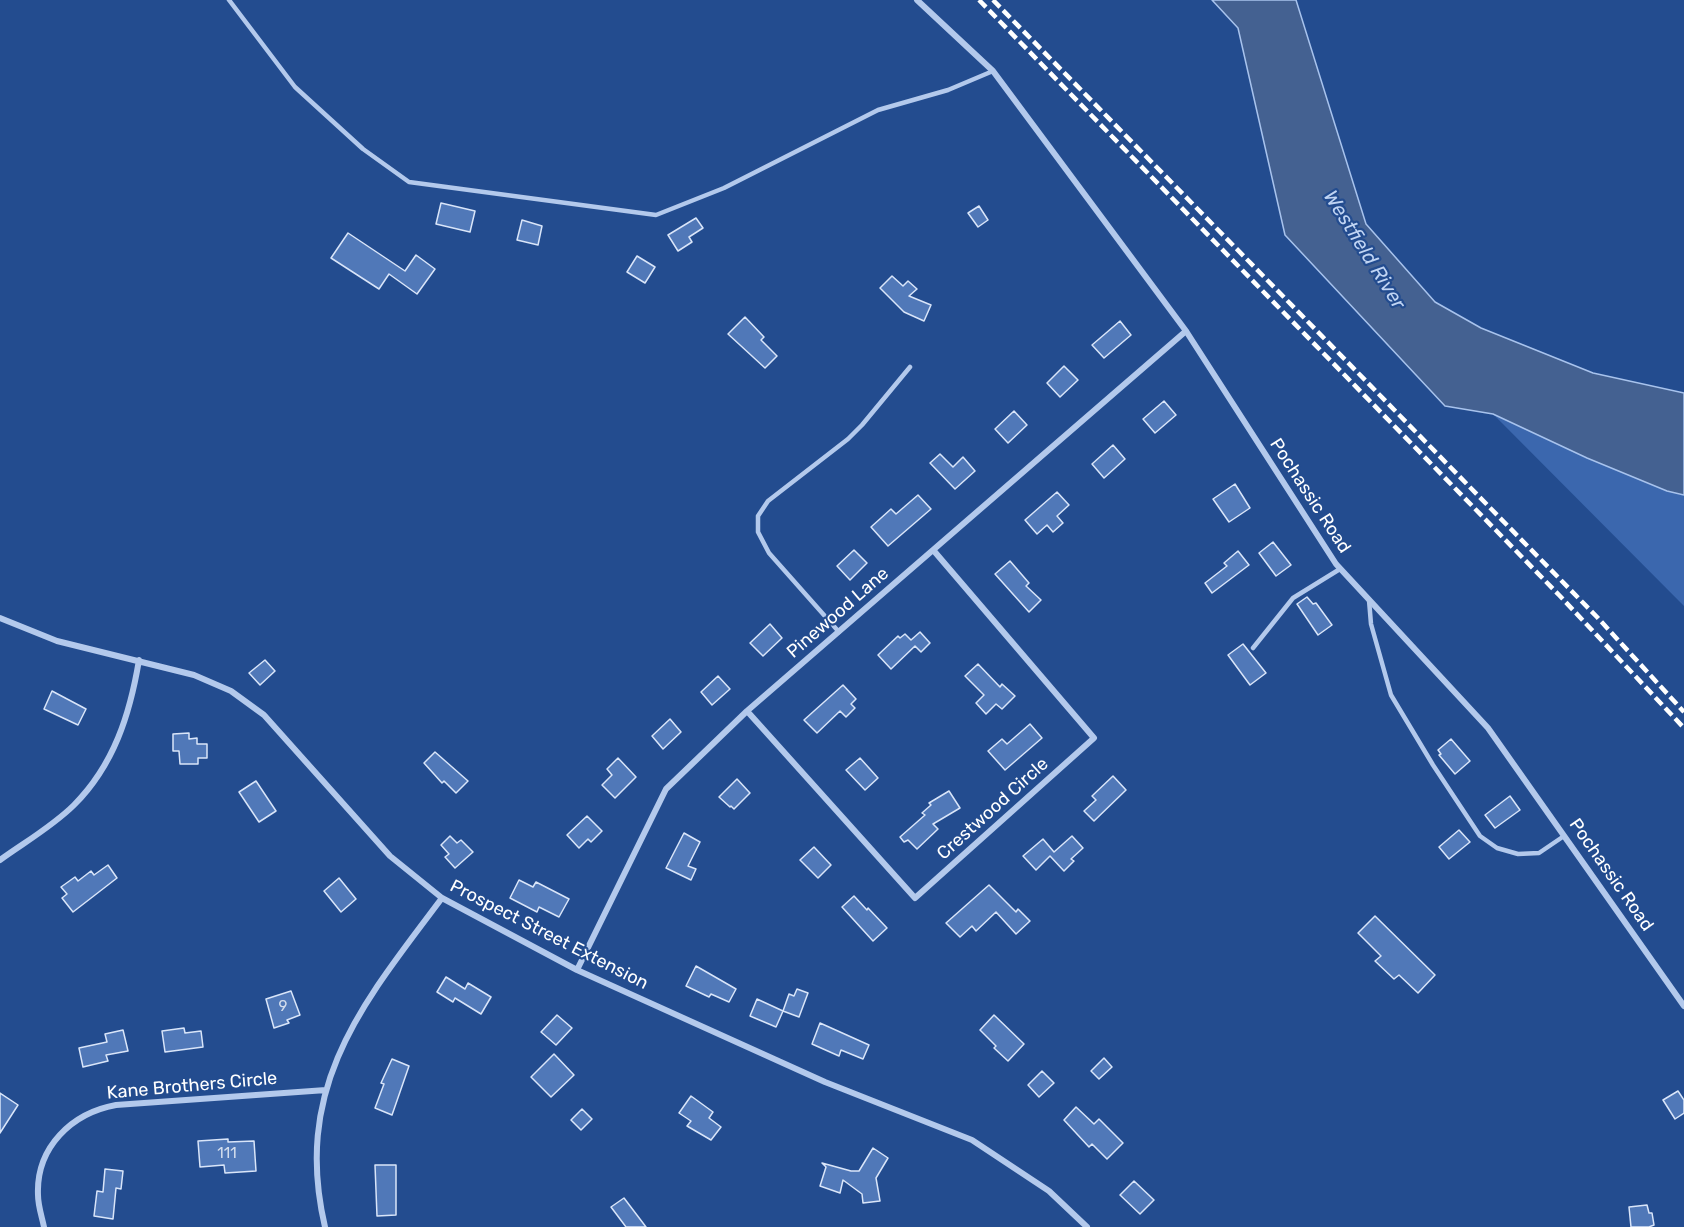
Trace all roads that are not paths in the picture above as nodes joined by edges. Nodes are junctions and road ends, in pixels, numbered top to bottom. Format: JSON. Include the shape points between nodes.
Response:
{"nodes":[{"id":1,"x":229,"y":0,"type":"edge"},
{"id":2,"x":917,"y":0,"type":"edge"},
{"id":3,"x":993,"y":71,"type":"junction"},
{"id":4,"x":1186,"y":331,"type":"junction"},
{"id":5,"x":910,"y":367,"type":"dead end"},
{"id":6,"x":933,"y":551,"type":"junction"},
{"id":7,"x":1340,"y":569,"type":"junction"},
{"id":8,"x":1369,"y":600,"type":"junction"},
{"id":9,"x":0,"y":618,"type":"edge"},
{"id":10,"x":839,"y":632,"type":"junction"},
{"id":11,"x":1252,"y":648,"type":"dead end"},
{"id":12,"x":139,"y":660,"type":"junction"},
{"id":13,"x":747,"y":711,"type":"junction"},
{"id":14,"x":1564,"y":836,"type":"junction"},
{"id":15,"x":0,"y":860,"type":"edge"},
{"id":16,"x":442,"y":898,"type":"junction"},
{"id":17,"x":577,"y":970,"type":"junction"},
{"id":18,"x":1684,"y":1005,"type":"edge"},
{"id":19,"x":326,"y":1090,"type":"junction"},
{"id":20,"x":44,"y":1227,"type":"edge"},
{"id":21,"x":325,"y":1227,"type":"edge"},
{"id":22,"x":1087,"y":1227,"type":"edge"}],
"edges":[{"from":1,"to":3,"type":"lane","via":[[295,87],[363,149],[409,182],[656,215],[724,188],[878,110],[948,90]]},
{"from":2,"to":3,"type":"street","name":"Pochassic Road"},
{"from":3,"to":4,"type":"street","name":"Pochassic Road"},
{"from":4,"to":6,"type":"street","name":"Pinewood Lane"},
{"from":4,"to":7,"type":"street","name":"Pochassic Road"},
{"from":5,"to":10,"type":"lane","via":[[862,425],[768,501],[758,516],[758,532],[769,553]]},
{"from":6,"to":10,"type":"street","name":"Pinewood Lane"},
{"from":6,"to":13,"type":"street","name":"Crestwood Circle","via":[[1094,738],[915,898]]},
{"from":7,"to":8,"type":"street","name":"Pochassic Road"},
{"from":7,"to":11,"type":"lane","via":[[1286,604],[1284,612]]},
{"from":8,"to":14,"type":"street","name":"Pochassic Road","via":[[1488,728]]},
{"from":8,"to":14,"type":"lane","via":[[1371,624],[1391,695],[1480,837],[1497,848],[1518,854],[1539,853]]},
{"from":9,"to":12,"type":"street","name":"Prospect Street Extension","via":[[57,641]]},
{"from":10,"to":13,"type":"street","name":"Pinewood Lane"},
{"from":12,"to":15,"type":"street","via":[[122,732],[101,772],[73,806]]},
{"from":12,"to":16,"type":"street","name":"Prospect Street Extension","via":[[211,681],[249,702],[390,856]]},
{"from":13,"to":17,"type":"street","name":"Pinewood Lane","via":[[666,789]]},
{"from":14,"to":18,"type":"street","name":"Pochassic Road"},
{"from":16,"to":17,"type":"street","name":"Prospect Street Extension"},
{"from":16,"to":19,"type":"street","via":[[357,1016],[333,1065]]},
{"from":17,"to":22,"type":"street","name":"Prospect Street Extension","via":[[825,1082],[972,1140],[1049,1191]]},
{"from":19,"to":20,"type":"street","name":"Kane Brothers Circle","via":[[116,1105],[88,1113],[64,1129],[46,1153],[38,1195]]},
{"from":19,"to":21,"type":"street","via":[[320,1115],[318,1167]]}]}
